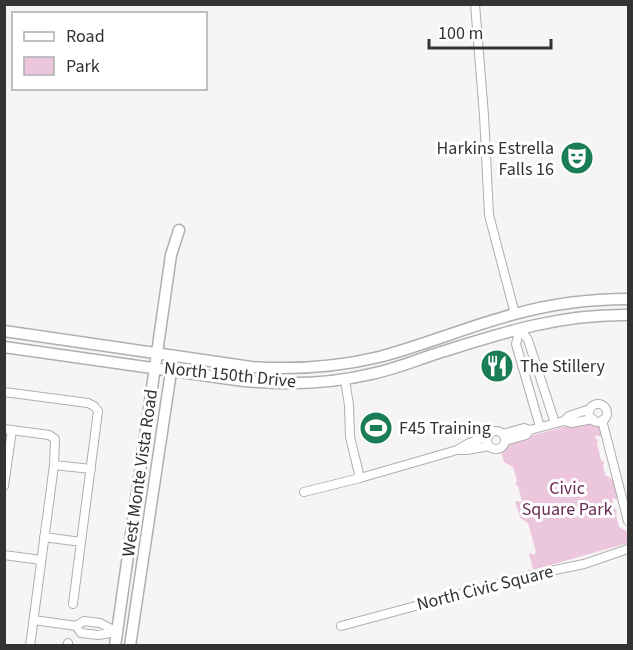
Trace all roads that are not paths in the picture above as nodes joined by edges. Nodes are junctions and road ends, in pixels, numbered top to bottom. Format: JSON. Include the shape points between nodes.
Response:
{"nodes":[{"id":1,"x":475,"y":4,"type":"edge"},
{"id":2,"x":178,"y":230,"type":"dead end"},
{"id":3,"x":628,"y":299,"type":"edge"},
{"id":4,"x":515,"y":314,"type":"junction"},
{"id":5,"x":628,"y":315,"type":"edge"},
{"id":6,"x":520,"y":328,"type":"junction"},
{"id":7,"x":4,"y":331,"type":"edge"},
{"id":8,"x":4,"y":346,"type":"edge"},
{"id":9,"x":157,"y":353,"type":"junction"},
{"id":10,"x":173,"y":356,"type":"junction"},
{"id":11,"x":155,"y":368,"type":"junction"},
{"id":12,"x":171,"y":370,"type":"junction"},
{"id":13,"x":345,"y":380,"type":"junction"},
{"id":14,"x":4,"y":392,"type":"edge"},
{"id":15,"x":590,"y":409,"type":"junction"},
{"id":16,"x":597,"y":420,"type":"junction"},
{"id":17,"x":559,"y":422,"type":"junction"},
{"id":18,"x":540,"y":427,"type":"junction"},
{"id":19,"x":8,"y":429,"type":"edge"},
{"id":20,"x":489,"y":436,"type":"junction"},
{"id":21,"x":504,"y":437,"type":"junction"},
{"id":22,"x":489,"y":446,"type":"junction"},
{"id":23,"x":458,"y":450,"type":"junction"},
{"id":24,"x":54,"y":465,"type":"junction"},
{"id":25,"x":91,"y":469,"type":"junction"},
{"id":26,"x":360,"y":478,"type":"junction"},
{"id":27,"x":4,"y":486,"type":"edge"},
{"id":28,"x":304,"y":492,"type":"dead end"},
{"id":29,"x":628,"y":521,"type":"edge"},
{"id":30,"x":44,"y":537,"type":"junction"},
{"id":31,"x":81,"y":542,"type":"junction"},
{"id":32,"x":628,"y":549,"type":"edge"},
{"id":33,"x":4,"y":555,"type":"edge"},
{"id":34,"x":41,"y":560,"type":"junction"},
{"id":35,"x":73,"y":604,"type":"dead end"},
{"id":36,"x":34,"y":620,"type":"junction"},
{"id":37,"x":341,"y":626,"type":"dead end"},
{"id":38,"x":117,"y":632,"type":"junction"},
{"id":39,"x":131,"y":640,"type":"edge"},
{"id":40,"x":30,"y":645,"type":"edge"},
{"id":41,"x":115,"y":645,"type":"edge"}],
"edges":[{"from":1,"to":4,"type":"street","via":[[489,215]]},
{"from":2,"to":9,"type":"street","name":"West Monte Vista Road"},
{"from":3,"to":4,"type":"street","name":"North 150th Drive"},
{"from":4,"to":6,"type":"street"},
{"from":4,"to":10,"type":"street","name":"North 150th Drive","via":[[399,352],[332,365],[280,369]]},
{"from":5,"to":6,"type":"street","name":"North 150th Drive","via":[[573,318]]},
{"from":6,"to":13,"type":"street","name":"North 150th Drive"},
{"from":6,"to":17,"type":"street"},
{"from":6,"to":18,"type":"street","via":[[516,344]]},
{"from":7,"to":9,"type":"street","name":"North 150th Drive"},
{"from":8,"to":11,"type":"street","name":"North 150th Drive"},
{"from":9,"to":10,"type":"street","name":"North 150th Drive"},
{"from":9,"to":11,"type":"street","name":"West Monte Vista Road"},
{"from":10,"to":12,"type":"street","name":"West Monte Vista Road"},
{"from":11,"to":12,"type":"street","name":"North 150th Drive"},
{"from":11,"to":38,"type":"street","name":"West Monte Vista Road"},
{"from":12,"to":13,"type":"street","name":"North 150th Drive","via":[[258,382]]},
{"from":12,"to":39,"type":"street","name":"West Monte Vista Road"},
{"from":13,"to":26,"type":"street","via":[[350,437]]},
{"from":14,"to":25,"type":"street","via":[[94,406],[98,411]]},
{"from":15,"to":16,"type":"street","via":[[590,415]]},
{"from":15,"to":16,"type":"street","via":[[597,404],[605,407],[607,415]]},
{"from":15,"to":17,"type":"street"},
{"from":16,"to":17,"type":"street"},
{"from":16,"to":29,"type":"street"},
{"from":17,"to":18,"type":"street"},
{"from":18,"to":21,"type":"street","via":[[526,435]]},
{"from":19,"to":24,"type":"street","via":[[55,439]]},
{"from":19,"to":27,"type":"street"},
{"from":20,"to":21,"type":"street","via":[[499,432]]},
{"from":20,"to":22,"type":"street"},
{"from":20,"to":23,"type":"street"},
{"from":21,"to":22,"type":"street","via":[[503,447]]},
{"from":22,"to":23,"type":"street"},
{"from":23,"to":26,"type":"street"},
{"from":24,"to":25,"type":"street"},
{"from":24,"to":30,"type":"street"},
{"from":25,"to":31,"type":"street"},
{"from":26,"to":28,"type":"street"},
{"from":30,"to":31,"type":"street"},
{"from":30,"to":34,"type":"street"},
{"from":31,"to":35,"type":"street"},
{"from":32,"to":37,"type":"street","name":"North Civic Square","via":[[584,564]]},
{"from":33,"to":34,"type":"street"},
{"from":34,"to":36,"type":"street"},
{"from":36,"to":38,"type":"street","via":[[76,626],[84,621],[100,623]]},
{"from":36,"to":40,"type":"street"},
{"from":38,"to":39,"type":"street"},
{"from":38,"to":41,"type":"street","name":"West Monte Vista Road"}]}
